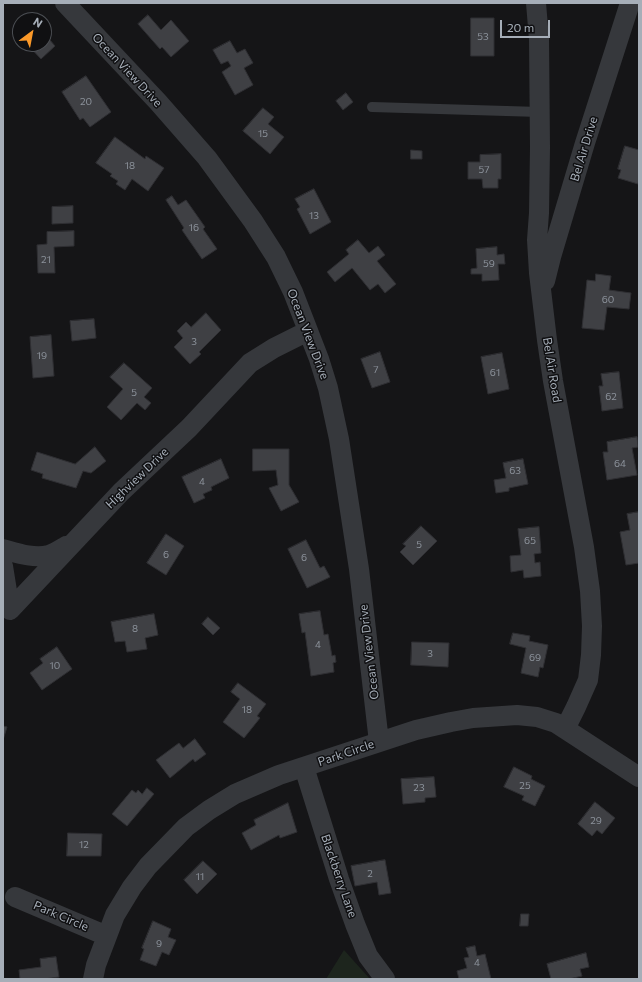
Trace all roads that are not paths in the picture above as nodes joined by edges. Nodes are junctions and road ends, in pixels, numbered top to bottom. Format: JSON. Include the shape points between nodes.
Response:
{"nodes":[{"id":1,"x":65,"y":3,"type":"edge"},
{"id":2,"x":536,"y":3,"type":"edge"},
{"id":3,"x":630,"y":3,"type":"edge"},
{"id":4,"x":372,"y":107,"type":"dead end"},
{"id":5,"x":540,"y":112,"type":"junction"},
{"id":6,"x":542,"y":296,"type":"junction"},
{"id":7,"x":308,"y":331,"type":"junction"},
{"id":8,"x":73,"y":543,"type":"junction"},
{"id":9,"x":3,"y":549,"type":"edge"},
{"id":10,"x":3,"y":566,"type":"edge"},
{"id":11,"x":565,"y":729,"type":"junction"},
{"id":12,"x":379,"y":742,"type":"junction"},
{"id":13,"x":304,"y":767,"type":"junction"},
{"id":14,"x":639,"y":777,"type":"edge"},
{"id":15,"x":15,"y":896,"type":"dead end"},
{"id":16,"x":107,"y":936,"type":"junction"},
{"id":17,"x":93,"y":979,"type":"edge"},
{"id":18,"x":385,"y":979,"type":"edge"}],
"edges":[{"from":1,"to":7,"type":"street","name":"Ocean View Drive","via":[[207,158],[276,257]]},
{"from":2,"to":5,"type":"street","name":"Bel Air Road"},
{"from":3,"to":6,"type":"street","name":"Bel Air Drive","via":[[570,193]]},
{"from":4,"to":5,"type":"lane"},
{"from":5,"to":6,"type":"street","name":"Bel Air Road","via":[[537,240]]},
{"from":6,"to":11,"type":"street","name":"Bel Air Road","via":[[553,382],[584,547],[592,626],[588,680]]},
{"from":7,"to":8,"type":"street","name":"Highview Drive","via":[[250,363],[189,428],[121,492]]},
{"from":7,"to":12,"type":"street","name":"Ocean View Drive","via":[[328,388],[339,439],[359,569]]},
{"from":8,"to":9,"type":"street","via":[[49,555],[26,555]]},
{"from":8,"to":10,"type":"street","name":"Highview Drive","via":[[10,610]]},
{"from":11,"to":12,"type":"street","name":"Park Circle","via":[[537,717],[517,715],[473,718],[416,730]]},
{"from":11,"to":14,"type":"street","name":"Park Circle"},
{"from":12,"to":13,"type":"street","name":"Park Circle"},
{"from":13,"to":16,"type":"street","name":"Park Circle","via":[[235,794],[186,827],[132,886],[115,915]]},
{"from":13,"to":18,"type":"street","name":"Blackberry Lane","via":[[338,879],[355,924],[368,956]]},
{"from":15,"to":16,"type":"street","name":"Park Circle"},
{"from":16,"to":17,"type":"street","name":"Park Circle"}]}
